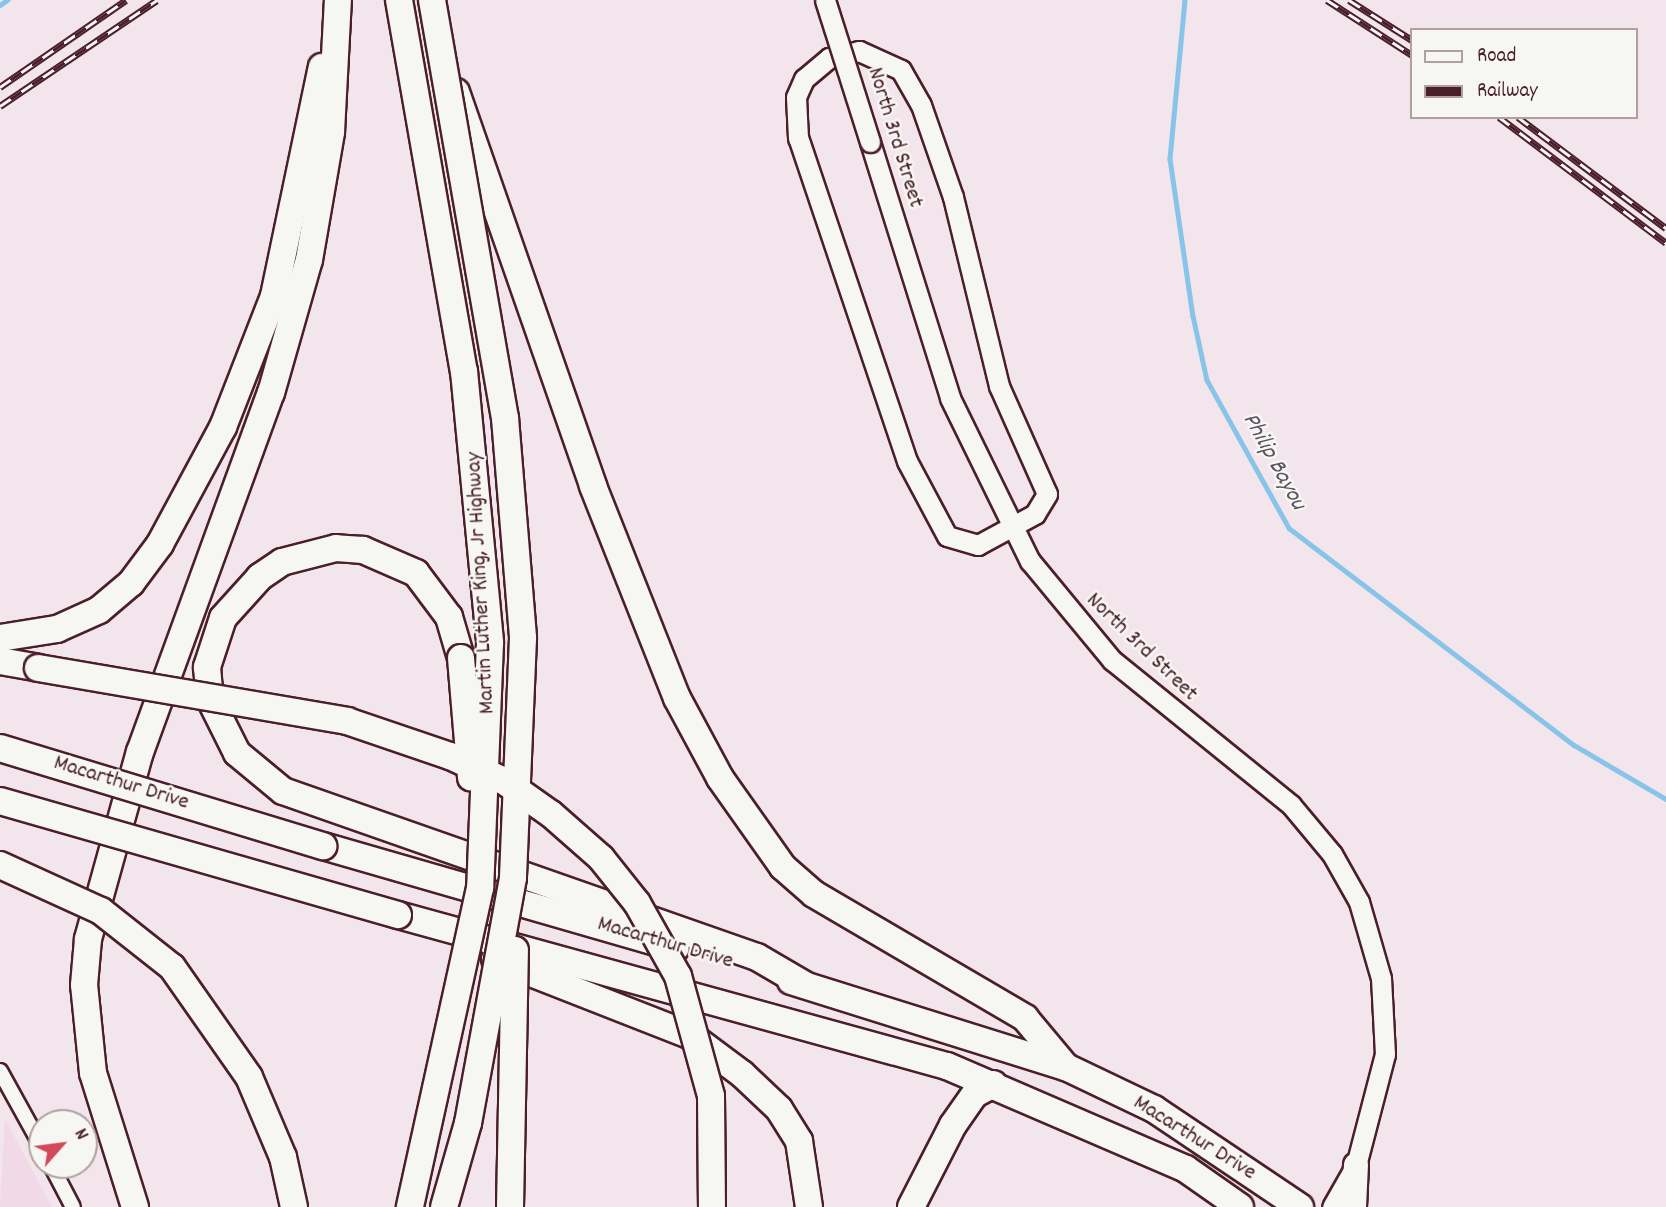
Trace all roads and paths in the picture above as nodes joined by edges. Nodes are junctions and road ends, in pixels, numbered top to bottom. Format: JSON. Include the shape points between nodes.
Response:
{"nodes":[{"id":1,"x":336,"y":0,"type":"edge"},
{"id":2,"x":399,"y":0,"type":"edge"},
{"id":3,"x":432,"y":0,"type":"edge"},
{"id":4,"x":825,"y":0,"type":"edge"},
{"id":5,"x":439,"y":44,"type":"junction"},
{"id":6,"x":1010,"y":528,"type":"junction"},
{"id":7,"x":0,"y":638,"type":"edge"},
{"id":8,"x":0,"y":661,"type":"edge"},
{"id":9,"x":0,"y":748,"type":"edge"},
{"id":10,"x":0,"y":801,"type":"edge"},
{"id":11,"x":0,"y":865,"type":"edge"},
{"id":12,"x":513,"y":878,"type":"junction"},
{"id":13,"x":481,"y":888,"type":"junction"},
{"id":14,"x":400,"y":916,"type":"junction"},
{"id":15,"x":805,"y":985,"type":"junction"},
{"id":16,"x":1066,"y":1067,"type":"junction"},
{"id":17,"x":0,"y":1072,"type":"edge"},
{"id":18,"x":994,"y":1084,"type":"junction"},
{"id":19,"x":28,"y":1122,"type":"edge"},
{"id":20,"x":1356,"y":1165,"type":"junction"},
{"id":21,"x":1186,"y":1169,"type":"junction"},
{"id":22,"x":58,"y":1179,"type":"edge"},
{"id":23,"x":73,"y":1207,"type":"edge"},
{"id":24,"x":135,"y":1207,"type":"edge"},
{"id":25,"x":293,"y":1207,"type":"edge"},
{"id":26,"x":410,"y":1207,"type":"edge"},
{"id":27,"x":444,"y":1207,"type":"edge"},
{"id":28,"x":510,"y":1207,"type":"edge"},
{"id":29,"x":712,"y":1207,"type":"edge"},
{"id":30,"x":809,"y":1207,"type":"edge"},
{"id":31,"x":911,"y":1207,"type":"edge"},
{"id":32,"x":1228,"y":1207,"type":"edge"},
{"id":33,"x":1240,"y":1207,"type":"edge"},
{"id":34,"x":1300,"y":1207,"type":"edge"},
{"id":35,"x":1332,"y":1207,"type":"edge"},
{"id":36,"x":1354,"y":1207,"type":"edge"}],
"edges":[{"from":1,"to":7,"type":"highway","via":[[285,258],[246,377],[203,467],[154,554],[116,598],[57,629]]},
{"from":1,"to":24,"type":"highway","via":[[333,120],[309,260],[271,393],[140,752],[88,939],[84,985],[93,1073]]},
{"from":2,"to":13,"type":"highway","name":"Martin Luther King, Jr Highway","bridge":true,"via":[[475,453],[490,656]]},
{"from":3,"to":5,"type":"highway","name":"Martin Luther King, Jr Highway","bridge":true},
{"from":4,"to":6,"type":"street","name":"North 3rd Street","bridge":true,"via":[[950,398]]},
{"from":5,"to":12,"type":"highway","name":"Martin Luther King, Jr Highway","bridge":true,"via":[[513,494],[523,638]]},
{"from":5,"to":16,"type":"highway","bridge":true,"via":[[593,486],[692,729],[750,825],[783,867],[847,919],[1025,1018]]},
{"from":6,"to":6,"type":"street","via":[[1035,514],[1047,494],[999,386],[953,197],[920,105],[888,60],[859,51],[830,58],[804,79],[796,96],[796,127],[888,415],[947,536],[978,545]]},
{"from":6,"to":20,"type":"street","name":"North 3rd Street","via":[[1052,592],[1111,660],[1291,805],[1348,879],[1372,940],[1386,1013],[1378,1092]]},
{"from":8,"to":29,"type":"highway","bridge":true,"via":[[347,721],[450,756],[504,781],[551,814],[601,858],[637,903],[678,976],[711,1096]]},
{"from":9,"to":15,"type":"highway","name":"Macarthur Drive","bridge":true},
{"from":10,"to":14,"type":"highway","name":"Macarthur Drive","bridge":true},
{"from":11,"to":25,"type":"highway","bridge":true,"via":[[102,911],[172,967],[250,1077],[282,1157]]},
{"from":12,"to":27,"type":"highway","name":"Martin Luther King, Jr Highway","bridge":true,"via":[[468,1123]]},
{"from":12,"to":28,"type":"highway","bridge":true},
{"from":13,"to":15,"type":"highway","bridge":true,"via":[[461,658],[449,617],[415,573],[363,550],[336,548],[282,562],[260,577],[223,618],[207,667],[210,699],[237,753],[283,791],[757,957]]},
{"from":13,"to":26,"type":"highway","name":"Martin Luther King, Jr Highway","bridge":true},
{"from":14,"to":18,"type":"highway","name":"Macarthur Drive"},
{"from":14,"to":30,"type":"highway","via":[[436,936],[691,1036],[763,1092],[789,1123],[803,1158]]},
{"from":15,"to":16,"type":"highway","name":"Macarthur Drive"},
{"from":16,"to":34,"type":"highway","name":"Macarthur Drive","via":[[1154,1109]]},
{"from":17,"to":19,"type":"street"},
{"from":18,"to":21,"type":"highway","name":"Macarthur Drive"},
{"from":18,"to":31,"type":"highway","via":[[975,1094],[953,1125]]},
{"from":20,"to":35,"type":"street","name":"North 3rd Street"},
{"from":20,"to":36,"type":"highway"},
{"from":21,"to":32,"type":"highway"},
{"from":21,"to":33,"type":"highway","name":"Macarthur Drive"},
{"from":22,"to":23,"type":"street"}]}
